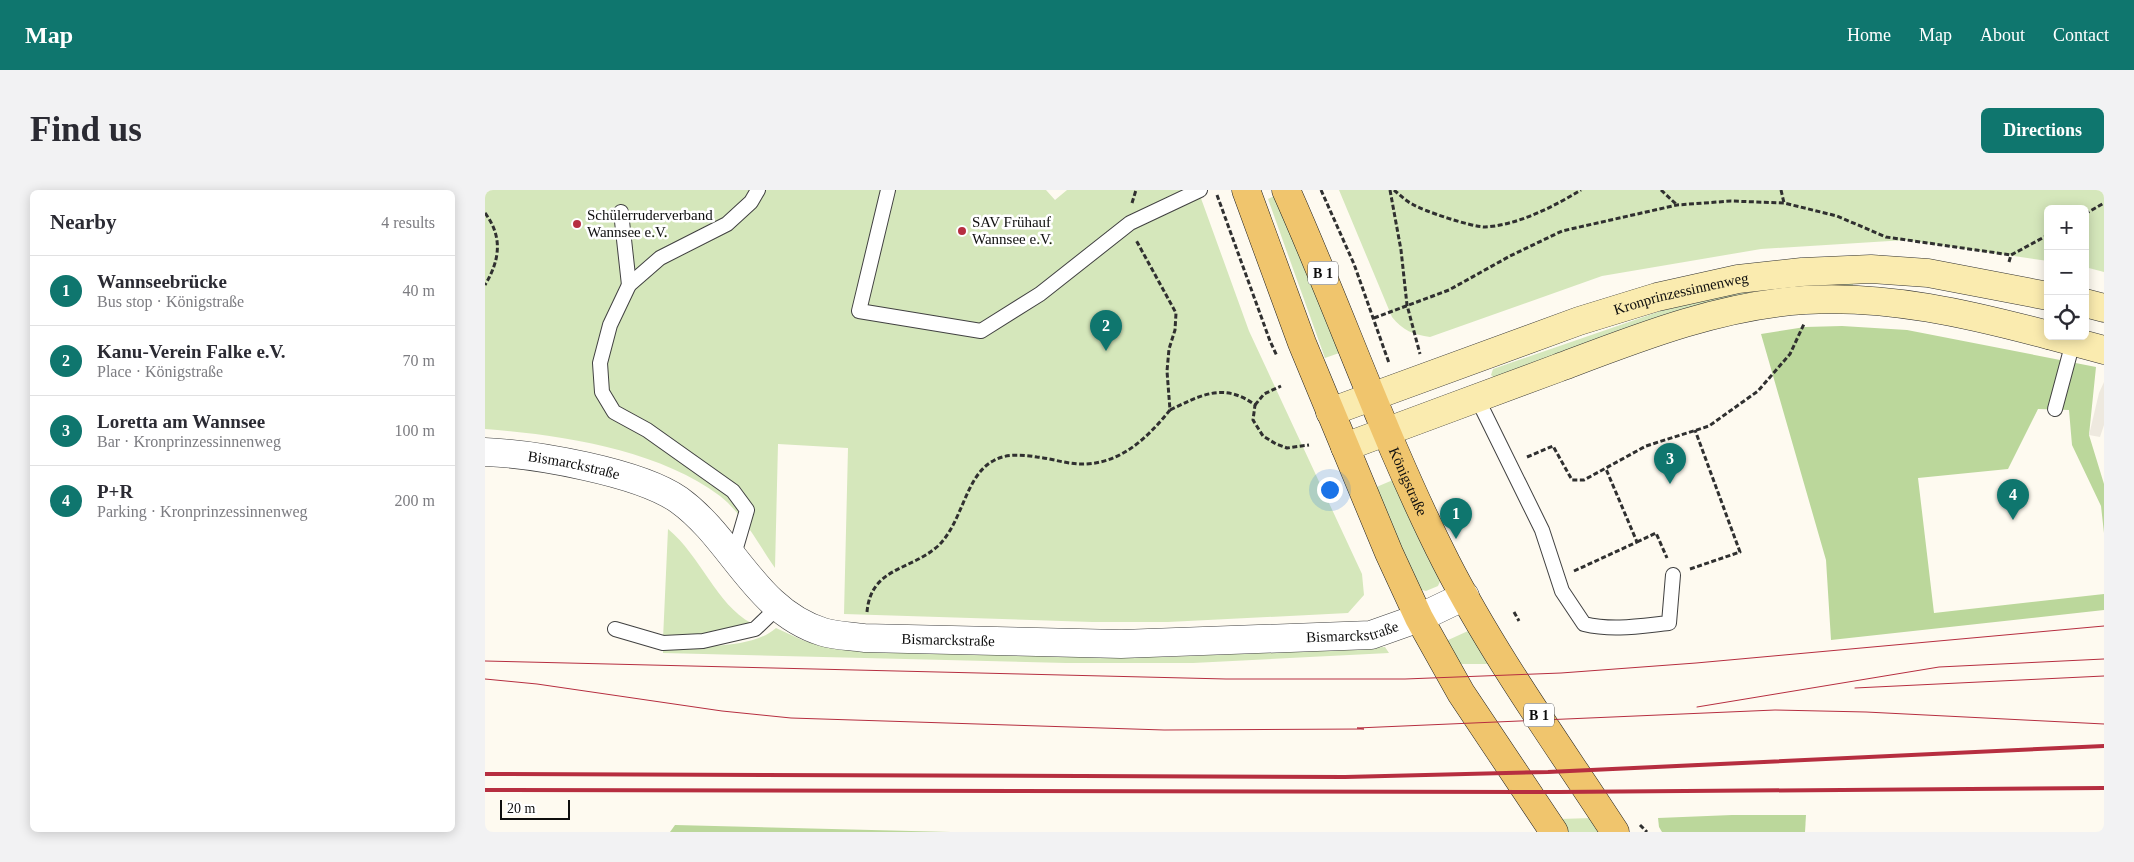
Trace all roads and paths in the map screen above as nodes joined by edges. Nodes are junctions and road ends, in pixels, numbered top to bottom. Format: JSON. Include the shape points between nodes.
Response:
{"nodes":[{"id":1,"x":758,"y":190,"type":"edge"},
{"id":2,"x":888,"y":190,"type":"edge"},
{"id":3,"x":1136,"y":190,"type":"edge"},
{"id":4,"x":1200,"y":190,"type":"edge"},
{"id":5,"x":1246,"y":190,"type":"edge"},
{"id":6,"x":1286,"y":190,"type":"edge"},
{"id":7,"x":1321,"y":190,"type":"edge"},
{"id":8,"x":1390,"y":190,"type":"edge"},
{"id":9,"x":1394,"y":190,"type":"edge"},
{"id":10,"x":1581,"y":190,"type":"edge"},
{"id":11,"x":1661,"y":190,"type":"edge"},
{"id":12,"x":1781,"y":190,"type":"edge"},
{"id":13,"x":1784,"y":203,"type":"junction"},
{"id":14,"x":2104,"y":203,"type":"edge"},
{"id":15,"x":1677,"y":205,"type":"junction"},
{"id":16,"x":621,"y":212,"type":"dead end"},
{"id":17,"x":2089,"y":212,"type":"edge"},
{"id":18,"x":485,"y":213,"type":"edge"},
{"id":19,"x":1130,"y":223,"type":"junction"},
{"id":20,"x":2044,"y":237,"type":"edge"},
{"id":21,"x":2011,"y":255,"type":"junction"},
{"id":22,"x":485,"y":285,"type":"edge"},
{"id":23,"x":629,"y":285,"type":"junction"},
{"id":24,"x":2002,"y":286,"type":"junction"},
{"id":25,"x":2044,"y":295,"type":"edge"},
{"id":26,"x":1407,"y":305,"type":"junction"},
{"id":27,"x":2089,"y":305,"type":"edge"},
{"id":28,"x":2104,"y":308,"type":"edge"},
{"id":29,"x":1374,"y":318,"type":"junction"},
{"id":30,"x":2044,"y":333,"type":"edge"},
{"id":31,"x":2062,"y":340,"type":"edge"},
{"id":32,"x":2072,"y":340,"type":"edge"},
{"id":33,"x":2104,"y":350,"type":"edge"},
{"id":34,"x":1790,"y":354,"type":"dead end"},
{"id":35,"x":1463,"y":363,"type":"junction"},
{"id":36,"x":1389,"y":365,"type":"dead end"},
{"id":37,"x":1426,"y":376,"type":"junction"},
{"id":38,"x":1281,"y":386,"type":"dead end"},
{"id":39,"x":1372,"y":396,"type":"junction"},
{"id":40,"x":1477,"y":398,"type":"junction"},
{"id":41,"x":1255,"y":405,"type":"junction"},
{"id":42,"x":2055,"y":409,"type":"dead end"},
{"id":43,"x":1170,"y":410,"type":"junction"},
{"id":44,"x":1330,"y":412,"type":"junction"},
{"id":45,"x":1695,"y":430,"type":"junction"},
{"id":46,"x":1387,"y":432,"type":"junction"},
{"id":47,"x":1309,"y":444,"type":"dead end"},
{"id":48,"x":1345,"y":447,"type":"junction"},
{"id":49,"x":485,"y":452,"type":"edge"},
{"id":50,"x":1510,"y":464,"type":"junction"},
{"id":51,"x":1606,"y":469,"type":"junction"},
{"id":52,"x":1637,"y":542,"type":"junction"},
{"id":53,"x":733,"y":558,"type":"junction"},
{"id":54,"x":1673,"y":575,"type":"junction"},
{"id":55,"x":1559,"y":578,"type":"junction"},
{"id":56,"x":1465,"y":596,"type":"junction"},
{"id":57,"x":777,"y":608,"type":"junction"},
{"id":58,"x":1514,"y":612,"type":"dead end"},
{"id":59,"x":867,"y":616,"type":"dead end"},
{"id":60,"x":1419,"y":618,"type":"junction"},
{"id":61,"x":1519,"y":621,"type":"dead end"},
{"id":62,"x":615,"y":629,"type":"dead end"},
{"id":63,"x":1554,"y":832,"type":"edge"},
{"id":64,"x":1615,"y":832,"type":"edge"}],
"edges":[{"from":1,"to":23,"type":"lane","via":[[751,202],[727,224],[660,258]]},
{"from":2,"to":19,"type":"lane","via":[[859,312],[981,331],[1040,294]]},
{"from":3,"to":19,"type":"path"},
{"from":4,"to":19,"type":"lane"},
{"from":5,"to":44,"type":"main road"},
{"from":6,"to":39,"type":"main road","name":"Königstraße","number":"B 1"},
{"from":7,"to":29,"type":"path"},
{"from":8,"to":26,"type":"path"},
{"from":9,"to":10,"type":"path","via":[[1413,205],[1484,227],[1526,218]]},
{"from":11,"to":15,"type":"path"},
{"from":12,"to":13,"type":"path"},
{"from":13,"to":15,"type":"path","via":[[1731,201]]},
{"from":13,"to":21,"type":"path","via":[[1837,216],[1886,236]]},
{"from":14,"to":17,"type":"path"},
{"from":15,"to":26,"type":"path","via":[[1562,231],[1449,290]]},
{"from":16,"to":23,"type":"lane"},
{"from":18,"to":22,"type":"path","via":[[495,228],[498,248],[497,261]]},
{"from":19,"to":43,"type":"path","via":[[1176,313],[1167,371]]},
{"from":20,"to":21,"type":"path"},
{"from":21,"to":24,"type":"path"},
{"from":23,"to":53,"type":"lane","via":[[610,325],[600,363],[602,392],[614,412],[647,430],[733,491],[747,510]]},
{"from":24,"to":25,"type":"main road","name":"Kronprinzessinnenweg"},
{"from":24,"to":35,"type":"main road","name":"Kronprinzessinnenweg","via":[[1928,273],[1871,269],[1738,279],[1657,297]]},
{"from":26,"to":29,"type":"path"},
{"from":26,"to":37,"type":"path"},
{"from":27,"to":28,"type":"main road"},
{"from":29,"to":36,"type":"path"},
{"from":30,"to":40,"type":"main road","name":"Kronprinzessinnenweg","via":[[1924,306],[1806,300],[1727,312],[1623,344]]},
{"from":31,"to":42,"type":"lane"},
{"from":32,"to":33,"type":"main road","name":"Kronprinzessinnenweg"},
{"from":34,"to":45,"type":"path","via":[[1758,391],[1709,426]]},
{"from":35,"to":37,"type":"main road","name":"Kronprinzessinnenweg"},
{"from":35,"to":40,"type":"main road"},
{"from":37,"to":39,"type":"main road","name":"Kronprinzessinnenweg"},
{"from":38,"to":41,"type":"path","via":[[1264,394]]},
{"from":39,"to":44,"type":"main road","name":"Kronprinzessinnenweg"},
{"from":39,"to":46,"type":"main road","name":"Königstraße","number":"B 1"},
{"from":40,"to":46,"type":"main road","name":"Kronprinzessinnenweg"},
{"from":40,"to":50,"type":"lane"},
{"from":41,"to":43,"type":"path","via":[[1241,395],[1228,392],[1202,396]]},
{"from":41,"to":47,"type":"path","via":[[1253,420],[1263,436],[1287,448]]},
{"from":43,"to":59,"type":"path","via":[[1141,442],[1104,461],[1079,464],[1021,454],[993,461],[974,480],[952,530],[937,546],[888,574],[877,584],[868,597]]},
{"from":44,"to":48,"type":"main road"},
{"from":45,"to":51,"type":"path","via":[[1645,446]]},
{"from":45,"to":54,"type":"path","via":[[1740,552]]},
{"from":46,"to":48,"type":"main road","name":"Kronprinzessinnenweg"},
{"from":46,"to":56,"type":"main road","name":"Königstraße","number":"B 1","via":[[1425,518]]},
{"from":48,"to":60,"type":"main road"},
{"from":49,"to":53,"type":"street","name":"Bismarckstraße","via":[[544,458],[653,486],[702,519]]},
{"from":50,"to":51,"type":"path","via":[[1553,446],[1572,480],[1584,480]]},
{"from":50,"to":55,"type":"lane","via":[[1542,530]]},
{"from":51,"to":52,"type":"path"},
{"from":52,"to":54,"type":"path","via":[[1657,533]]},
{"from":52,"to":55,"type":"path"},
{"from":53,"to":57,"type":"street","name":"Bismarckstraße"},
{"from":54,"to":55,"type":"lane","via":[[1669,622],[1623,628],[1584,624],[1569,604]]},
{"from":56,"to":60,"type":"street","name":"Bismarckstraße"},
{"from":56,"to":64,"type":"main road","name":"Königstraße","number":"B 1"},
{"from":57,"to":60,"type":"street","name":"Bismarckstraße","via":[[823,632],[864,638],[1121,644],[1371,635]]},
{"from":57,"to":62,"type":"lane","via":[[755,629],[703,641],[663,643]]},
{"from":58,"to":61,"type":"path"},
{"from":60,"to":63,"type":"main road","via":[[1461,693]]}]}
